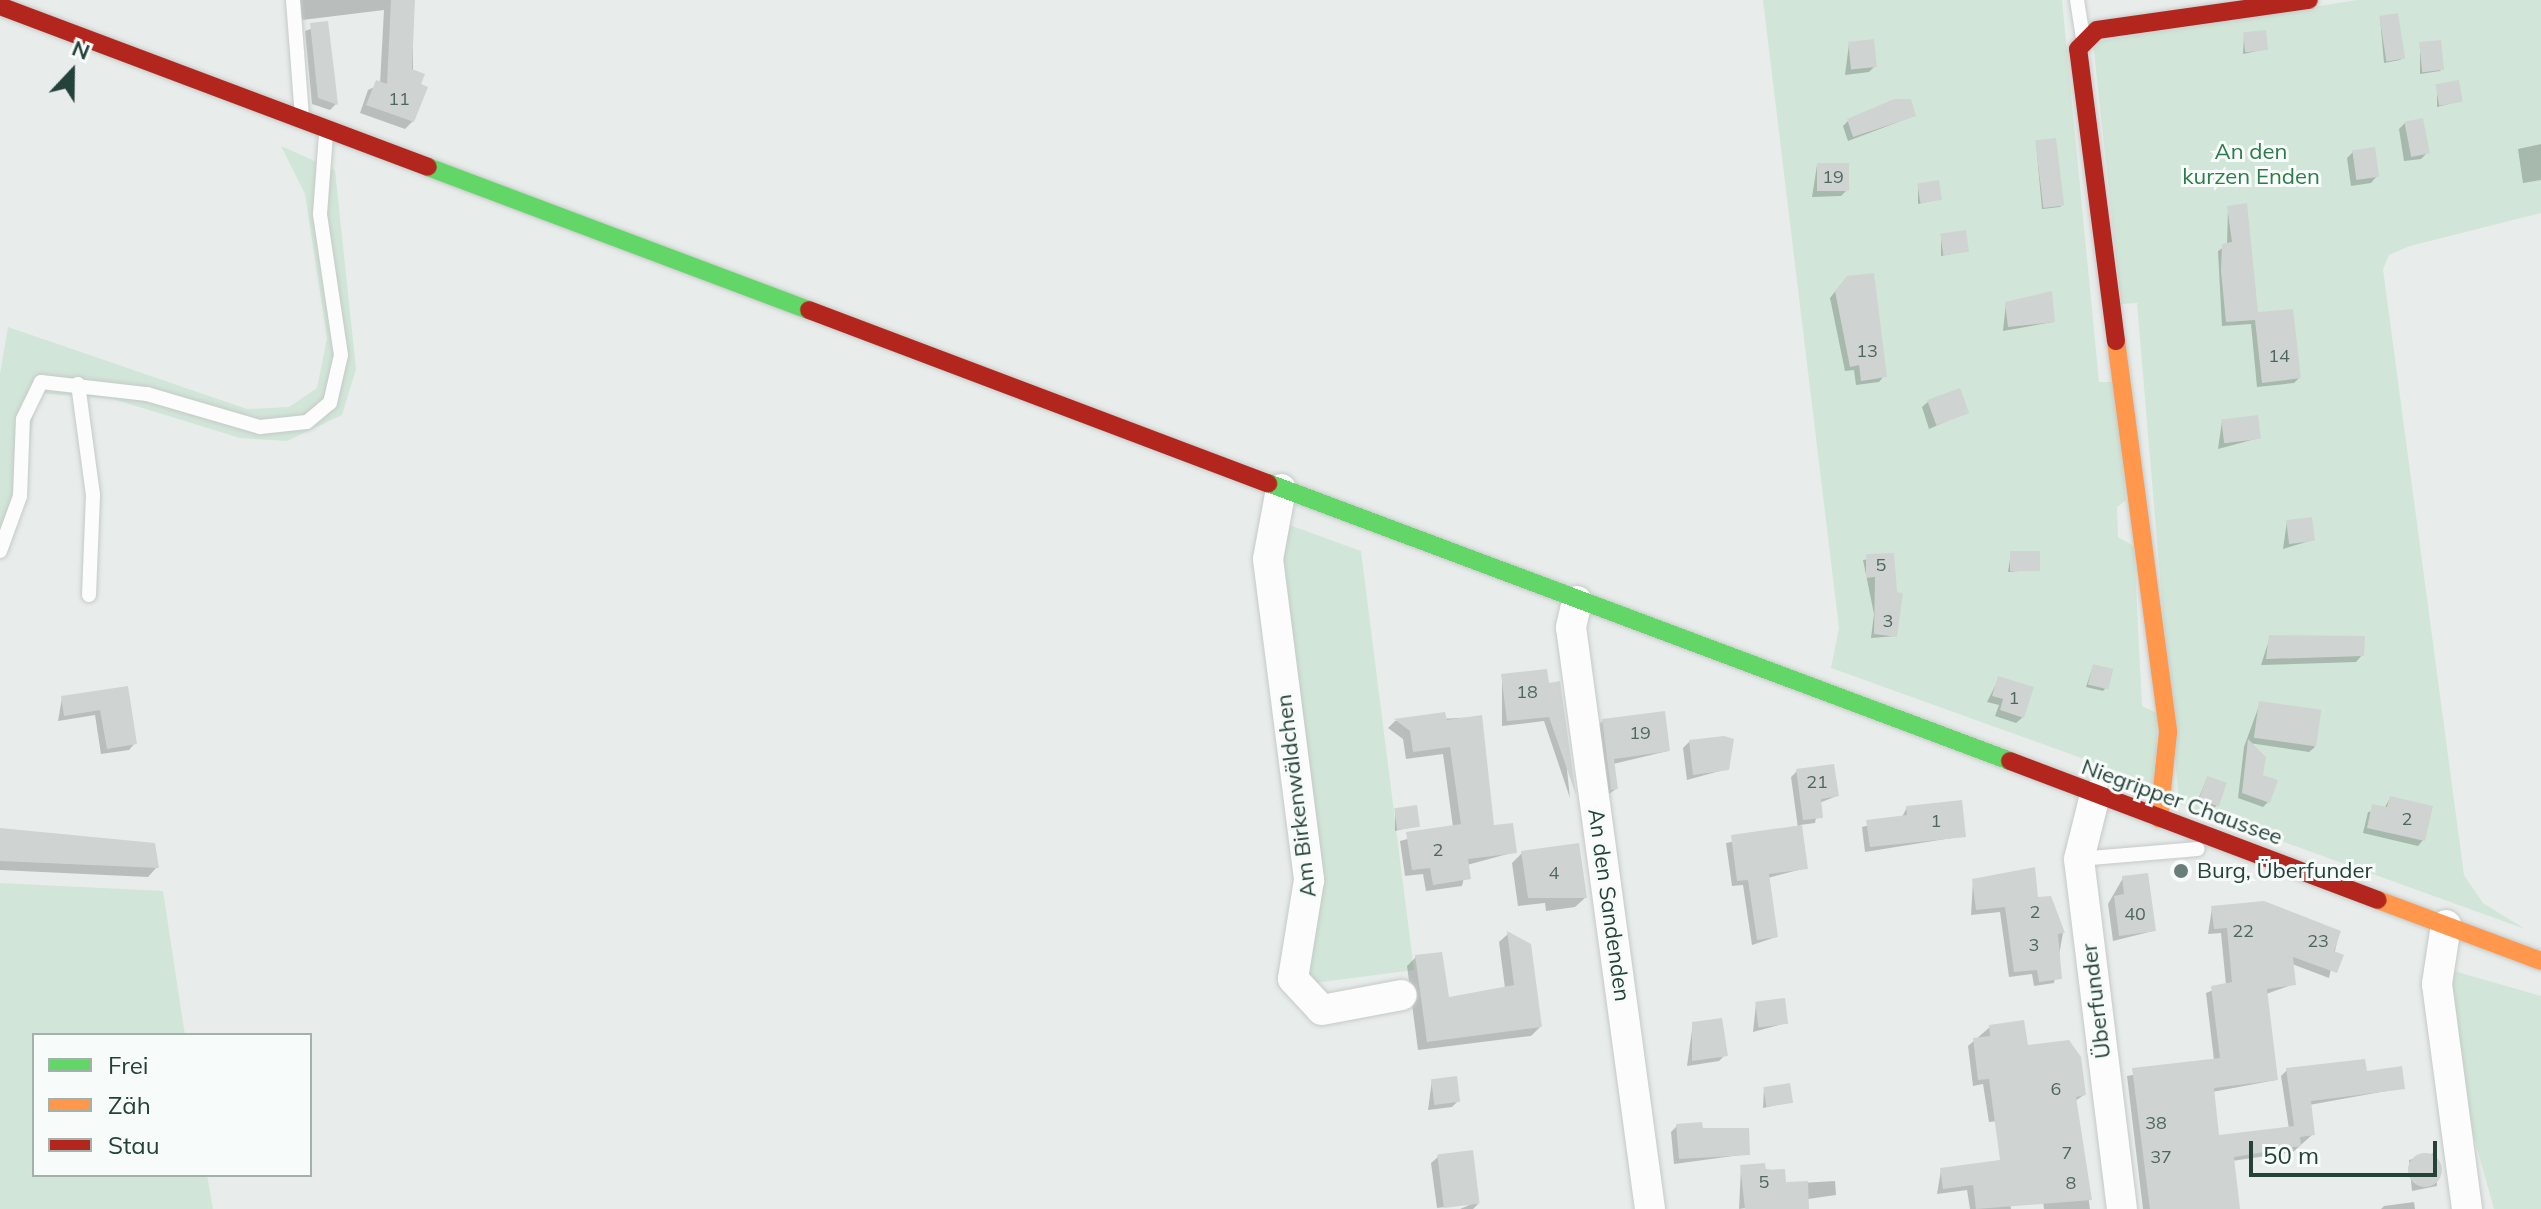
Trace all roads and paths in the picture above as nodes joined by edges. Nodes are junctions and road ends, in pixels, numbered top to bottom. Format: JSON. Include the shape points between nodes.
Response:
{"nodes":[{"id":1,"x":293,"y":0,"type":"edge"},
{"id":2,"x":2077,"y":0,"type":"edge"},
{"id":3,"x":2309,"y":0,"type":"edge"},
{"id":4,"x":0,"y":6,"type":"edge"},
{"id":5,"x":2083,"y":37,"type":"junction"},
{"id":6,"x":302,"y":120,"type":"junction"},
{"id":7,"x":327,"y":130,"type":"junction"},
{"id":8,"x":78,"y":384,"type":"junction"},
{"id":9,"x":1281,"y":489,"type":"junction"},
{"id":10,"x":0,"y":551,"type":"edge"},
{"id":11,"x":89,"y":595,"type":"dead end"},
{"id":12,"x":1577,"y":601,"type":"junction"},
{"id":13,"x":2095,"y":795,"type":"junction"},
{"id":14,"x":2159,"y":819,"type":"junction"},
{"id":15,"x":2249,"y":852,"type":"junction"},
{"id":16,"x":2079,"y":859,"type":"junction"},
{"id":17,"x":2446,"y":925,"type":"junction"},
{"id":18,"x":2541,"y":961,"type":"edge"},
{"id":19,"x":1402,"y":995,"type":"dead end"},
{"id":20,"x":1650,"y":1209,"type":"edge"},
{"id":21,"x":2122,"y":1209,"type":"edge"},
{"id":22,"x":2467,"y":1209,"type":"edge"}],
"edges":[{"from":1,"to":6,"type":"lane"},
{"from":2,"to":5,"type":"lane"},
{"from":3,"to":5,"type":"main road"},
{"from":4,"to":6,"type":"main road","name":"Niegripper Chaussee"},
{"from":5,"to":14,"type":"main road","via":[[2078,49],[2168,732]]},
{"from":6,"to":7,"type":"main road","name":"Niegripper Chaussee"},
{"from":7,"to":8,"type":"lane","via":[[320,214],[341,355],[330,403],[307,422],[260,427],[147,394]]},
{"from":7,"to":9,"type":"main road","name":"Niegripper Chaussee"},
{"from":8,"to":10,"type":"lane","via":[[41,382],[29,399],[20,496]]},
{"from":8,"to":11,"type":"lane","via":[[93,495]]},
{"from":9,"to":12,"type":"main road","name":"Niegripper Chaussee"},
{"from":9,"to":19,"type":"street","name":"Am Birkenwäldchen","via":[[1268,559],[1309,880],[1293,979],[1322,1010]]},
{"from":12,"to":13,"type":"main road","name":"Niegripper Chaussee"},
{"from":12,"to":20,"type":"street","name":"An den Sandenden","via":[[1571,627]]},
{"from":13,"to":14,"type":"main road","name":"Niegripper Chaussee"},
{"from":13,"to":16,"type":"street","name":"Überfunder"},
{"from":14,"to":15,"type":"main road","name":"Niegripper Chaussee"},
{"from":15,"to":16,"type":"lane","via":[[2179,848]]},
{"from":15,"to":17,"type":"main road","name":"Niegripper Chaussee"},
{"from":16,"to":21,"type":"street","name":"Überfunder"},
{"from":17,"to":18,"type":"main road","name":"Niegripper Chaussee"},
{"from":17,"to":22,"type":"street","via":[[2437,984]]}]}
